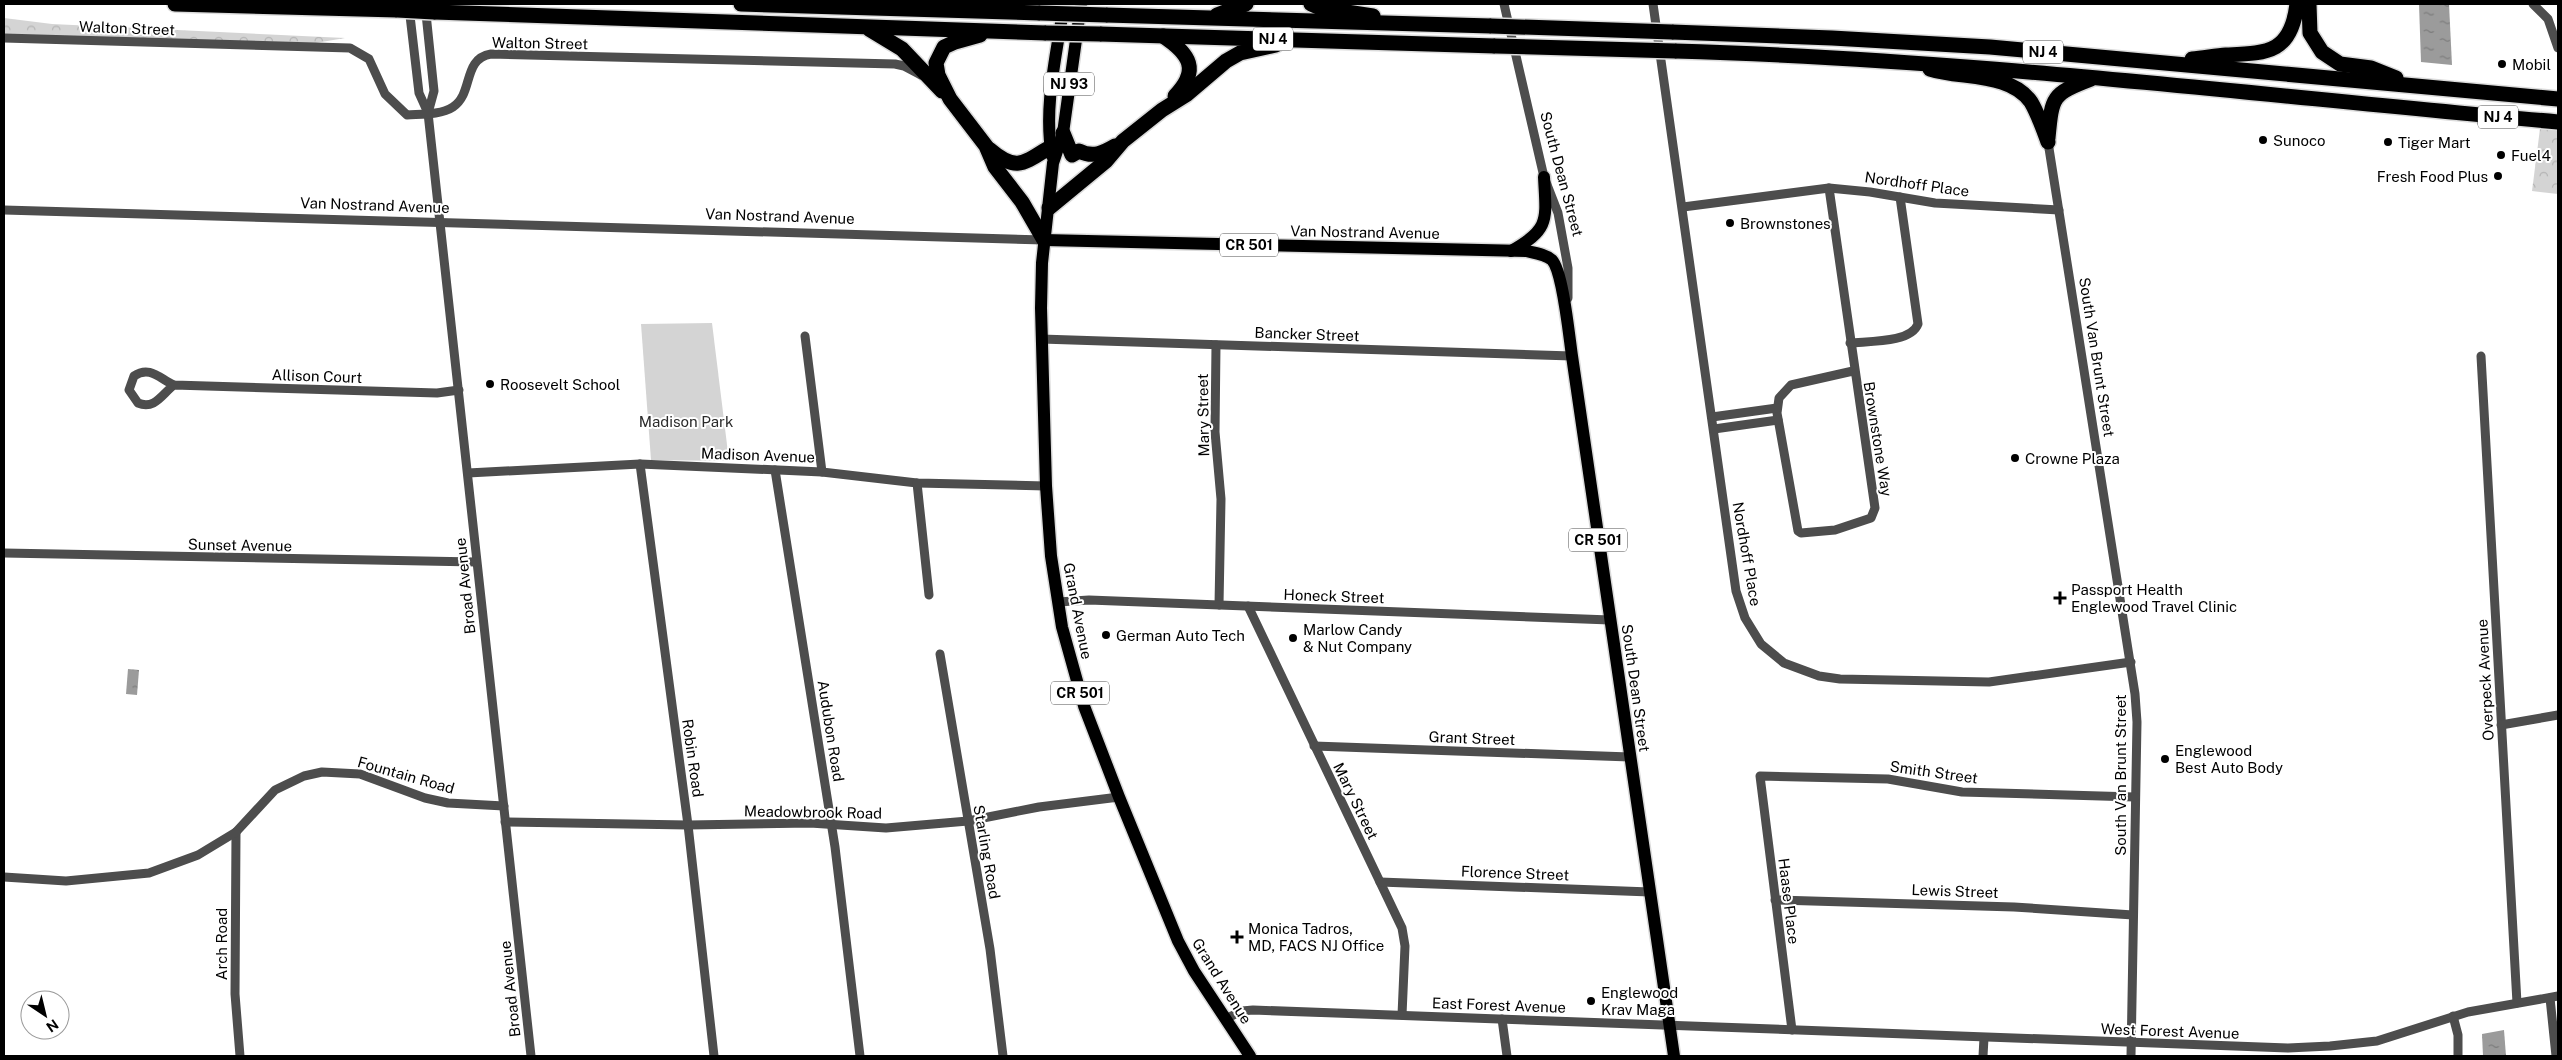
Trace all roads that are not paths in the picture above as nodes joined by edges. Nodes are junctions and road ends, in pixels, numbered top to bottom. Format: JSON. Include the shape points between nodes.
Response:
{"nodes":[{"id":1,"x":175,"y":4,"type":"edge"},
{"id":2,"x":741,"y":4,"type":"edge"},
{"id":3,"x":750,"y":4,"type":"edge"},
{"id":4,"x":1064,"y":4,"type":"edge"},
{"id":5,"x":1081,"y":4,"type":"edge"},
{"id":6,"x":1246,"y":4,"type":"edge"},
{"id":7,"x":1311,"y":4,"type":"edge"},
{"id":8,"x":1504,"y":4,"type":"edge"},
{"id":9,"x":1653,"y":4,"type":"edge"},
{"id":10,"x":2297,"y":4,"type":"edge"},
{"id":11,"x":2309,"y":4,"type":"edge"},
{"id":12,"x":2533,"y":4,"type":"edge"},
{"id":13,"x":836,"y":5,"type":"edge"},
{"id":14,"x":403,"y":7,"type":"edge"},
{"id":15,"x":430,"y":8,"type":"edge"},
{"id":16,"x":1208,"y":18,"type":"junction"},
{"id":17,"x":1408,"y":24,"type":"junction"},
{"id":18,"x":864,"y":27,"type":"junction"},
{"id":19,"x":998,"y":31,"type":"junction"},
{"id":20,"x":1163,"y":36,"type":"junction"},
{"id":21,"x":4,"y":38,"type":"edge"},
{"id":22,"x":1298,"y":40,"type":"junction"},
{"id":23,"x":2558,"y":48,"type":"edge"},
{"id":24,"x":1904,"y":62,"type":"junction"},
{"id":25,"x":2157,"y":63,"type":"junction"},
{"id":26,"x":2096,"y":77,"type":"junction"},
{"id":27,"x":929,"y":80,"type":"junction"},
{"id":28,"x":2418,"y":85,"type":"junction"},
{"id":29,"x":2557,"y":95,"type":"edge"},
{"id":30,"x":950,"y":99,"type":"junction"},
{"id":31,"x":1162,"y":110,"type":"junction"},
{"id":32,"x":428,"y":113,"type":"junction"},
{"id":33,"x":2558,"y":122,"type":"edge"},
{"id":34,"x":1063,"y":134,"type":"junction"},
{"id":35,"x":1123,"y":141,"type":"junction"},
{"id":36,"x":2048,"y":142,"type":"junction"},
{"id":37,"x":986,"y":146,"type":"junction"},
{"id":38,"x":1050,"y":147,"type":"junction"},
{"id":39,"x":1054,"y":163,"type":"junction"},
{"id":40,"x":1544,"y":177,"type":"junction"},
{"id":41,"x":1829,"y":188,"type":"junction"},
{"id":42,"x":1900,"y":197,"type":"junction"},
{"id":43,"x":1683,"y":207,"type":"junction"},
{"id":44,"x":1049,"y":208,"type":"junction"},
{"id":45,"x":4,"y":210,"type":"edge"},
{"id":46,"x":2059,"y":210,"type":"junction"},
{"id":47,"x":440,"y":223,"type":"junction"},
{"id":48,"x":1044,"y":240,"type":"junction"},
{"id":49,"x":1510,"y":251,"type":"junction"},
{"id":50,"x":1553,"y":262,"type":"joint"},
{"id":51,"x":1567,"y":324,"type":"junction"},
{"id":52,"x":805,"y":336,"type":"dead end"},
{"id":53,"x":1041,"y":339,"type":"junction"},
{"id":54,"x":1850,"y":343,"type":"junction"},
{"id":55,"x":1216,"y":345,"type":"junction"},
{"id":56,"x":1572,"y":356,"type":"junction"},
{"id":57,"x":2481,"y":356,"type":"dead end"},
{"id":58,"x":1854,"y":371,"type":"junction"},
{"id":59,"x":174,"y":385,"type":"junction"},
{"id":60,"x":459,"y":390,"type":"junction"},
{"id":61,"x":1777,"y":408,"type":"junction"},
{"id":62,"x":1712,"y":418,"type":"junction"},
{"id":63,"x":1778,"y":420,"type":"junction"},
{"id":64,"x":1714,"y":429,"type":"junction"},
{"id":65,"x":640,"y":464,"type":"junction"},
{"id":66,"x":775,"y":470,"type":"junction"},
{"id":67,"x":822,"y":472,"type":"junction"},
{"id":68,"x":468,"y":473,"type":"junction"},
{"id":69,"x":917,"y":483,"type":"junction"},
{"id":70,"x":1046,"y":486,"type":"junction"},
{"id":71,"x":4,"y":553,"type":"edge"},
{"id":72,"x":476,"y":562,"type":"junction"},
{"id":73,"x":928,"y":595,"type":"dead end"},
{"id":74,"x":1058,"y":602,"type":"junction"},
{"id":75,"x":1219,"y":605,"type":"junction"},
{"id":76,"x":1248,"y":606,"type":"junction"},
{"id":77,"x":1610,"y":620,"type":"junction"},
{"id":78,"x":940,"y":654,"type":"dead end"},
{"id":79,"x":2131,"y":662,"type":"junction"},
{"id":80,"x":2558,"y":715,"type":"edge"},
{"id":81,"x":2501,"y":725,"type":"junction"},
{"id":82,"x":1314,"y":746,"type":"junction"},
{"id":83,"x":1630,"y":757,"type":"junction"},
{"id":84,"x":1760,"y":776,"type":"joint"},
{"id":85,"x":1118,"y":797,"type":"junction"},
{"id":86,"x":2135,"y":798,"type":"junction"},
{"id":87,"x":504,"y":806,"type":"junction"},
{"id":88,"x":968,"y":821,"type":"junction"},
{"id":89,"x":505,"y":822,"type":"junction"},
{"id":90,"x":832,"y":824,"type":"junction"},
{"id":91,"x":688,"y":825,"type":"junction"},
{"id":92,"x":236,"y":832,"type":"junction"},
{"id":93,"x":4,"y":876,"type":"edge"},
{"id":94,"x":1380,"y":882,"type":"junction"},
{"id":95,"x":1650,"y":892,"type":"junction"},
{"id":96,"x":1776,"y":900,"type":"junction"},
{"id":97,"x":2133,"y":916,"type":"junction"},
{"id":98,"x":2554,"y":997,"type":"edge"},
{"id":99,"x":2517,"y":1003,"type":"junction"},
{"id":100,"x":1402,"y":1015,"type":"junction"},
{"id":101,"x":2453,"y":1016,"type":"junction"},
{"id":102,"x":1225,"y":1019,"type":"junction"},
{"id":103,"x":1502,"y":1019,"type":"junction"},
{"id":104,"x":1670,"y":1026,"type":"junction"},
{"id":105,"x":1775,"y":1029,"type":"joint"},
{"id":106,"x":1792,"y":1030,"type":"junction"},
{"id":107,"x":1984,"y":1038,"type":"junction"},
{"id":108,"x":2131,"y":1043,"type":"junction"},
{"id":109,"x":2288,"y":1052,"type":"edge"},
{"id":110,"x":240,"y":1056,"type":"edge"},
{"id":111,"x":531,"y":1056,"type":"edge"},
{"id":112,"x":714,"y":1056,"type":"edge"},
{"id":113,"x":860,"y":1056,"type":"edge"},
{"id":114,"x":1003,"y":1056,"type":"edge"},
{"id":115,"x":1250,"y":1056,"type":"edge"},
{"id":116,"x":1507,"y":1056,"type":"edge"},
{"id":117,"x":1674,"y":1056,"type":"edge"},
{"id":118,"x":1983,"y":1056,"type":"edge"},
{"id":119,"x":2131,"y":1056,"type":"edge"},
{"id":120,"x":2458,"y":1056,"type":"edge"},
{"id":121,"x":2556,"y":1056,"type":"edge"}],
"edges":[{"from":1,"to":14,"type":"highway","number":"NJ 4"},
{"from":2,"to":3,"type":"highway","number":"NJ 4"},
{"from":3,"to":13,"type":"highway","number":"NJ 4"},
{"from":4,"to":38,"type":"main road","name":"Grand Avenue","number":"NJ 93","via":[[1050,108]]},
{"from":5,"to":34,"type":"main road","name":"Grand Avenue","number":"NJ 93"},
{"from":6,"to":16,"type":"highway"},
{"from":7,"to":17,"type":"highway"},
{"from":8,"to":40,"type":"street","name":"South Dean Street"},
{"from":9,"to":43,"type":"street","name":"Nordhoff Place"},
{"from":10,"to":25,"type":"highway","via":[[2295,21],[2288,36],[2265,52]]},
{"from":11,"to":28,"type":"highway","via":[[2310,33],[2326,56],[2340,64],[2371,68]]},
{"from":12,"to":23,"type":"street","via":[[2548,19]]},
{"from":13,"to":16,"type":"highway","number":"NJ 4","bridge":true},
{"from":14,"to":15,"type":"highway","number":"NJ 4","bridge":true},
{"from":14,"to":32,"type":"street","name":"Broad Avenue","via":[[419,94]]},
{"from":15,"to":18,"type":"highway","number":"NJ 4"},
{"from":15,"to":32,"type":"street","name":"Broad Avenue","via":[[434,92]]},
{"from":16,"to":17,"type":"highway","number":"NJ 4"},
{"from":17,"to":25,"type":"highway","number":"NJ 4","bridge":true,"via":[[1911,42]]},
{"from":18,"to":19,"type":"highway","number":"NJ 4"},
{"from":18,"to":27,"type":"highway","via":[[902,48]]},
{"from":19,"to":20,"type":"highway","number":"NJ 4","bridge":true},
{"from":19,"to":30,"type":"highway","via":[[955,42],[942,50],[936,67]]},
{"from":20,"to":22,"type":"highway","number":"NJ 4"},
{"from":20,"to":31,"type":"highway","via":[[1182,50],[1188,59],[1189,69],[1184,85]]},
{"from":21,"to":32,"type":"street","name":"Walton Street","via":[[350,48],[369,59],[385,94],[407,115]]},
{"from":22,"to":24,"type":"highway","number":"NJ 4","bridge":true,"via":[[1675,51]]},
{"from":22,"to":31,"type":"highway","via":[[1233,56],[1186,95]]},
{"from":24,"to":26,"type":"highway","number":"NJ 4"},
{"from":24,"to":36,"type":"highway","via":[[1949,75],[2012,86],[2030,102]]},
{"from":25,"to":28,"type":"highway","number":"NJ 4"},
{"from":26,"to":33,"type":"highway","number":"NJ 4"},
{"from":26,"to":36,"type":"highway","via":[[2063,90],[2056,98]]},
{"from":27,"to":30,"type":"highway"},
{"from":27,"to":32,"type":"street","name":"Walton Street","via":[[895,64],[491,54],[473,64],[464,93],[454,106]]},
{"from":28,"to":29,"type":"highway","number":"NJ 4"},
{"from":30,"to":37,"type":"highway"},
{"from":31,"to":35,"type":"highway"},
{"from":32,"to":47,"type":"street","name":"Broad Avenue"},
{"from":34,"to":35,"type":"highway","via":[[1072,155],[1079,151],[1088,155],[1098,154]]},
{"from":34,"to":39,"type":"main road","name":"Grand Avenue","number":"NJ 93"},
{"from":35,"to":44,"type":"highway","via":[[1106,161]]},
{"from":36,"to":46,"type":"street","name":"South Van Brunt Street"},
{"from":37,"to":38,"type":"highway","via":[[1005,162],[1017,164],[1027,162]]},
{"from":37,"to":48,"type":"highway","via":[[996,167]]},
{"from":38,"to":39,"type":"main road","name":"Grand Avenue","number":"NJ 93"},
{"from":39,"to":44,"type":"main road","name":"Grand Avenue","number":"NJ 93"},
{"from":40,"to":49,"type":"main road","via":[[1546,211],[1542,225],[1534,237]]},
{"from":40,"to":51,"type":"street","name":"South Dean Street","via":[[1558,213],[1568,268]]},
{"from":41,"to":42,"type":"street","name":"Nordhoff Place"},
{"from":41,"to":43,"type":"street","name":"Nordhoff Place"},
{"from":41,"to":54,"type":"street","name":"Brownstone Way"},
{"from":42,"to":46,"type":"street","name":"Nordhoff Place","via":[[1935,204]]},
{"from":42,"to":54,"type":"street","via":[[1918,324],[1916,330],[1908,336]]},
{"from":43,"to":62,"type":"street","name":"Nordhoff Place"},
{"from":44,"to":48,"type":"main road","name":"Grand Avenue","number":"NJ 93"},
{"from":45,"to":47,"type":"street","name":"Van Nostrand Avenue"},
{"from":46,"to":79,"type":"street","name":"South Van Brunt Street"},
{"from":47,"to":48,"type":"street","name":"Van Nostrand Avenue"},
{"from":47,"to":60,"type":"street","name":"Broad Avenue"},
{"from":48,"to":49,"type":"main road","name":"Van Nostrand Avenue","number":"CR 501"},
{"from":48,"to":53,"type":"main road","name":"Grand Avenue","number":"CR 501"},
{"from":49,"to":50,"type":"main road","name":"Van Nostrand Avenue","number":"CR 501","via":[[1535,253]]},
{"from":50,"to":51,"type":"main road","name":"South Dean Street","number":"CR 501","via":[[1559,276]]},
{"from":51,"to":56,"type":"main road","name":"South Dean Street","number":"CR 501"},
{"from":52,"to":67,"type":"street"},
{"from":53,"to":55,"type":"street","name":"Bancker Street"},
{"from":53,"to":70,"type":"main road","name":"Grand Avenue","number":"CR 501"},
{"from":54,"to":58,"type":"street","name":"Brownstone Way"},
{"from":55,"to":56,"type":"street","name":"Bancker Street"},
{"from":55,"to":75,"type":"street","name":"Mary Street","via":[[1215,432],[1221,500]]},
{"from":56,"to":77,"type":"main road","name":"South Dean Street","number":"CR 501"},
{"from":57,"to":81,"type":"street","name":"Overpeck Avenue"},
{"from":58,"to":61,"type":"street","name":"Brownstone Way","via":[[1791,384],[1779,398]]},
{"from":58,"to":63,"type":"street","name":"Brownstone Way","via":[[1874,508],[1872,518],[1834,530],[1798,531]]},
{"from":59,"to":59,"type":"street","name":"Allison Court","via":[[154,373],[144,372],[134,376],[129,390],[138,403],[148,405]]},
{"from":59,"to":60,"type":"street","name":"Allison Court","via":[[437,393]]},
{"from":60,"to":68,"type":"street","name":"Broad Avenue"},
{"from":61,"to":62,"type":"street"},
{"from":61,"to":63,"type":"street","name":"Brownstone Way"},
{"from":62,"to":64,"type":"street","name":"Nordhoff Place"},
{"from":63,"to":64,"type":"street"},
{"from":64,"to":79,"type":"street","name":"Nordhoff Place","via":[[1738,601],[1755,636],[1784,663],[1800,671],[1835,679],[1962,683],[2020,679]]},
{"from":65,"to":66,"type":"street","name":"Madison Avenue"},
{"from":65,"to":68,"type":"street","name":"Madison Avenue"},
{"from":65,"to":91,"type":"street","name":"Robin Road"},
{"from":66,"to":67,"type":"street","name":"Madison Avenue"},
{"from":66,"to":90,"type":"street","name":"Audubon Road"},
{"from":67,"to":69,"type":"street","name":"Madison Avenue"},
{"from":68,"to":72,"type":"street","name":"Broad Avenue"},
{"from":69,"to":70,"type":"street","name":"Madison Avenue"},
{"from":69,"to":73,"type":"street"},
{"from":70,"to":74,"type":"main road","name":"Grand Avenue","number":"CR 501"},
{"from":71,"to":72,"type":"street","name":"Sunset Avenue"},
{"from":72,"to":87,"type":"street","name":"Broad Avenue"},
{"from":74,"to":75,"type":"street","name":"Honeck Street","via":[[1089,600]]},
{"from":74,"to":85,"type":"main road","name":"Grand Avenue","number":"CR 501","via":[[1074,673]]},
{"from":75,"to":76,"type":"street","name":"Honeck Street"},
{"from":76,"to":77,"type":"street","name":"Honeck Street"},
{"from":76,"to":82,"type":"street","name":"Mary Street"},
{"from":77,"to":83,"type":"main road","name":"South Dean Street","number":"CR 501"},
{"from":78,"to":88,"type":"street","name":"Starling Road"},
{"from":79,"to":86,"type":"street","name":"South Van Brunt Street","via":[[2137,722]]},
{"from":80,"to":81,"type":"street"},
{"from":81,"to":99,"type":"street","name":"Overpeck Avenue"},
{"from":82,"to":83,"type":"street","name":"Grant Street"},
{"from":82,"to":94,"type":"street","name":"Mary Street"},
{"from":83,"to":95,"type":"main road","name":"South Dean Street","number":"CR 501"},
{"from":84,"to":86,"type":"street","name":"Smith Street","via":[[1888,779],[1962,792]]},
{"from":84,"to":96,"type":"street","name":"Haase Place"},
{"from":85,"to":88,"type":"street","name":"Meadowbrook Road","via":[[1040,806]]},
{"from":85,"to":102,"type":"main road","name":"Grand Avenue","number":"CR 501","via":[[1178,940],[1194,972]]},
{"from":86,"to":97,"type":"street","name":"South Van Brunt Street"},
{"from":87,"to":89,"type":"street","name":"Broad Avenue"},
{"from":87,"to":92,"type":"street","name":"Fountain Road","via":[[448,803],[360,774],[322,772],[304,776],[275,790]]},
{"from":88,"to":90,"type":"street","name":"Meadowbrook Road","via":[[886,828]]},
{"from":88,"to":114,"type":"street","name":"Starling Road","via":[[994,976]]},
{"from":89,"to":91,"type":"street","name":"Meadowbrook Road"},
{"from":89,"to":111,"type":"street","name":"Broad Avenue"},
{"from":90,"to":91,"type":"street","name":"Meadowbrook Road"},
{"from":90,"to":113,"type":"street","name":"Audubon Road"},
{"from":91,"to":112,"type":"street","name":"Robin Road"},
{"from":92,"to":93,"type":"street","name":"Fountain Road","via":[[198,855],[149,873],[66,882]]},
{"from":92,"to":110,"type":"street","name":"Arch Road","via":[[235,994]]},
{"from":94,"to":95,"type":"street","name":"Florence Street"},
{"from":94,"to":100,"type":"street","name":"Mary Street","via":[[1405,940]]},
{"from":95,"to":104,"type":"main road","name":"South Dean Street","number":"CR 501"},
{"from":96,"to":97,"type":"street","name":"Lewis Street","via":[[2014,907]]},
{"from":96,"to":106,"type":"street","name":"Haase Place"},
{"from":97,"to":108,"type":"street","name":"South Van Brunt Street"},
{"from":98,"to":99,"type":"street","name":"West Forest Avenue"},
{"from":98,"to":121,"type":"street"},
{"from":99,"to":101,"type":"street","name":"West Forest Avenue"},
{"from":100,"to":102,"type":"street","name":"East Forest Avenue","via":[[1253,1010]]},
{"from":100,"to":103,"type":"street","name":"East Forest Avenue"},
{"from":101,"to":109,"type":"street","name":"West Forest Avenue","via":[[2377,1041]]},
{"from":101,"to":120,"type":"street","via":[[2458,1035]]},
{"from":102,"to":115,"type":"main road","name":"Grand Avenue","number":"CR 501"},
{"from":103,"to":104,"type":"street","name":"East Forest Avenue"},
{"from":103,"to":116,"type":"street"},
{"from":104,"to":105,"type":"street","name":"East Forest Avenue"},
{"from":104,"to":117,"type":"main road","name":"South Dean Street","number":"CR 501"},
{"from":105,"to":106,"type":"street","name":"West Forest Avenue"},
{"from":106,"to":107,"type":"street","name":"West Forest Avenue"},
{"from":107,"to":108,"type":"street","name":"West Forest Avenue"},
{"from":107,"to":118,"type":"street"},
{"from":108,"to":109,"type":"street","name":"West Forest Avenue"},
{"from":108,"to":119,"type":"street","name":"South Van Brunt Street"}]}
